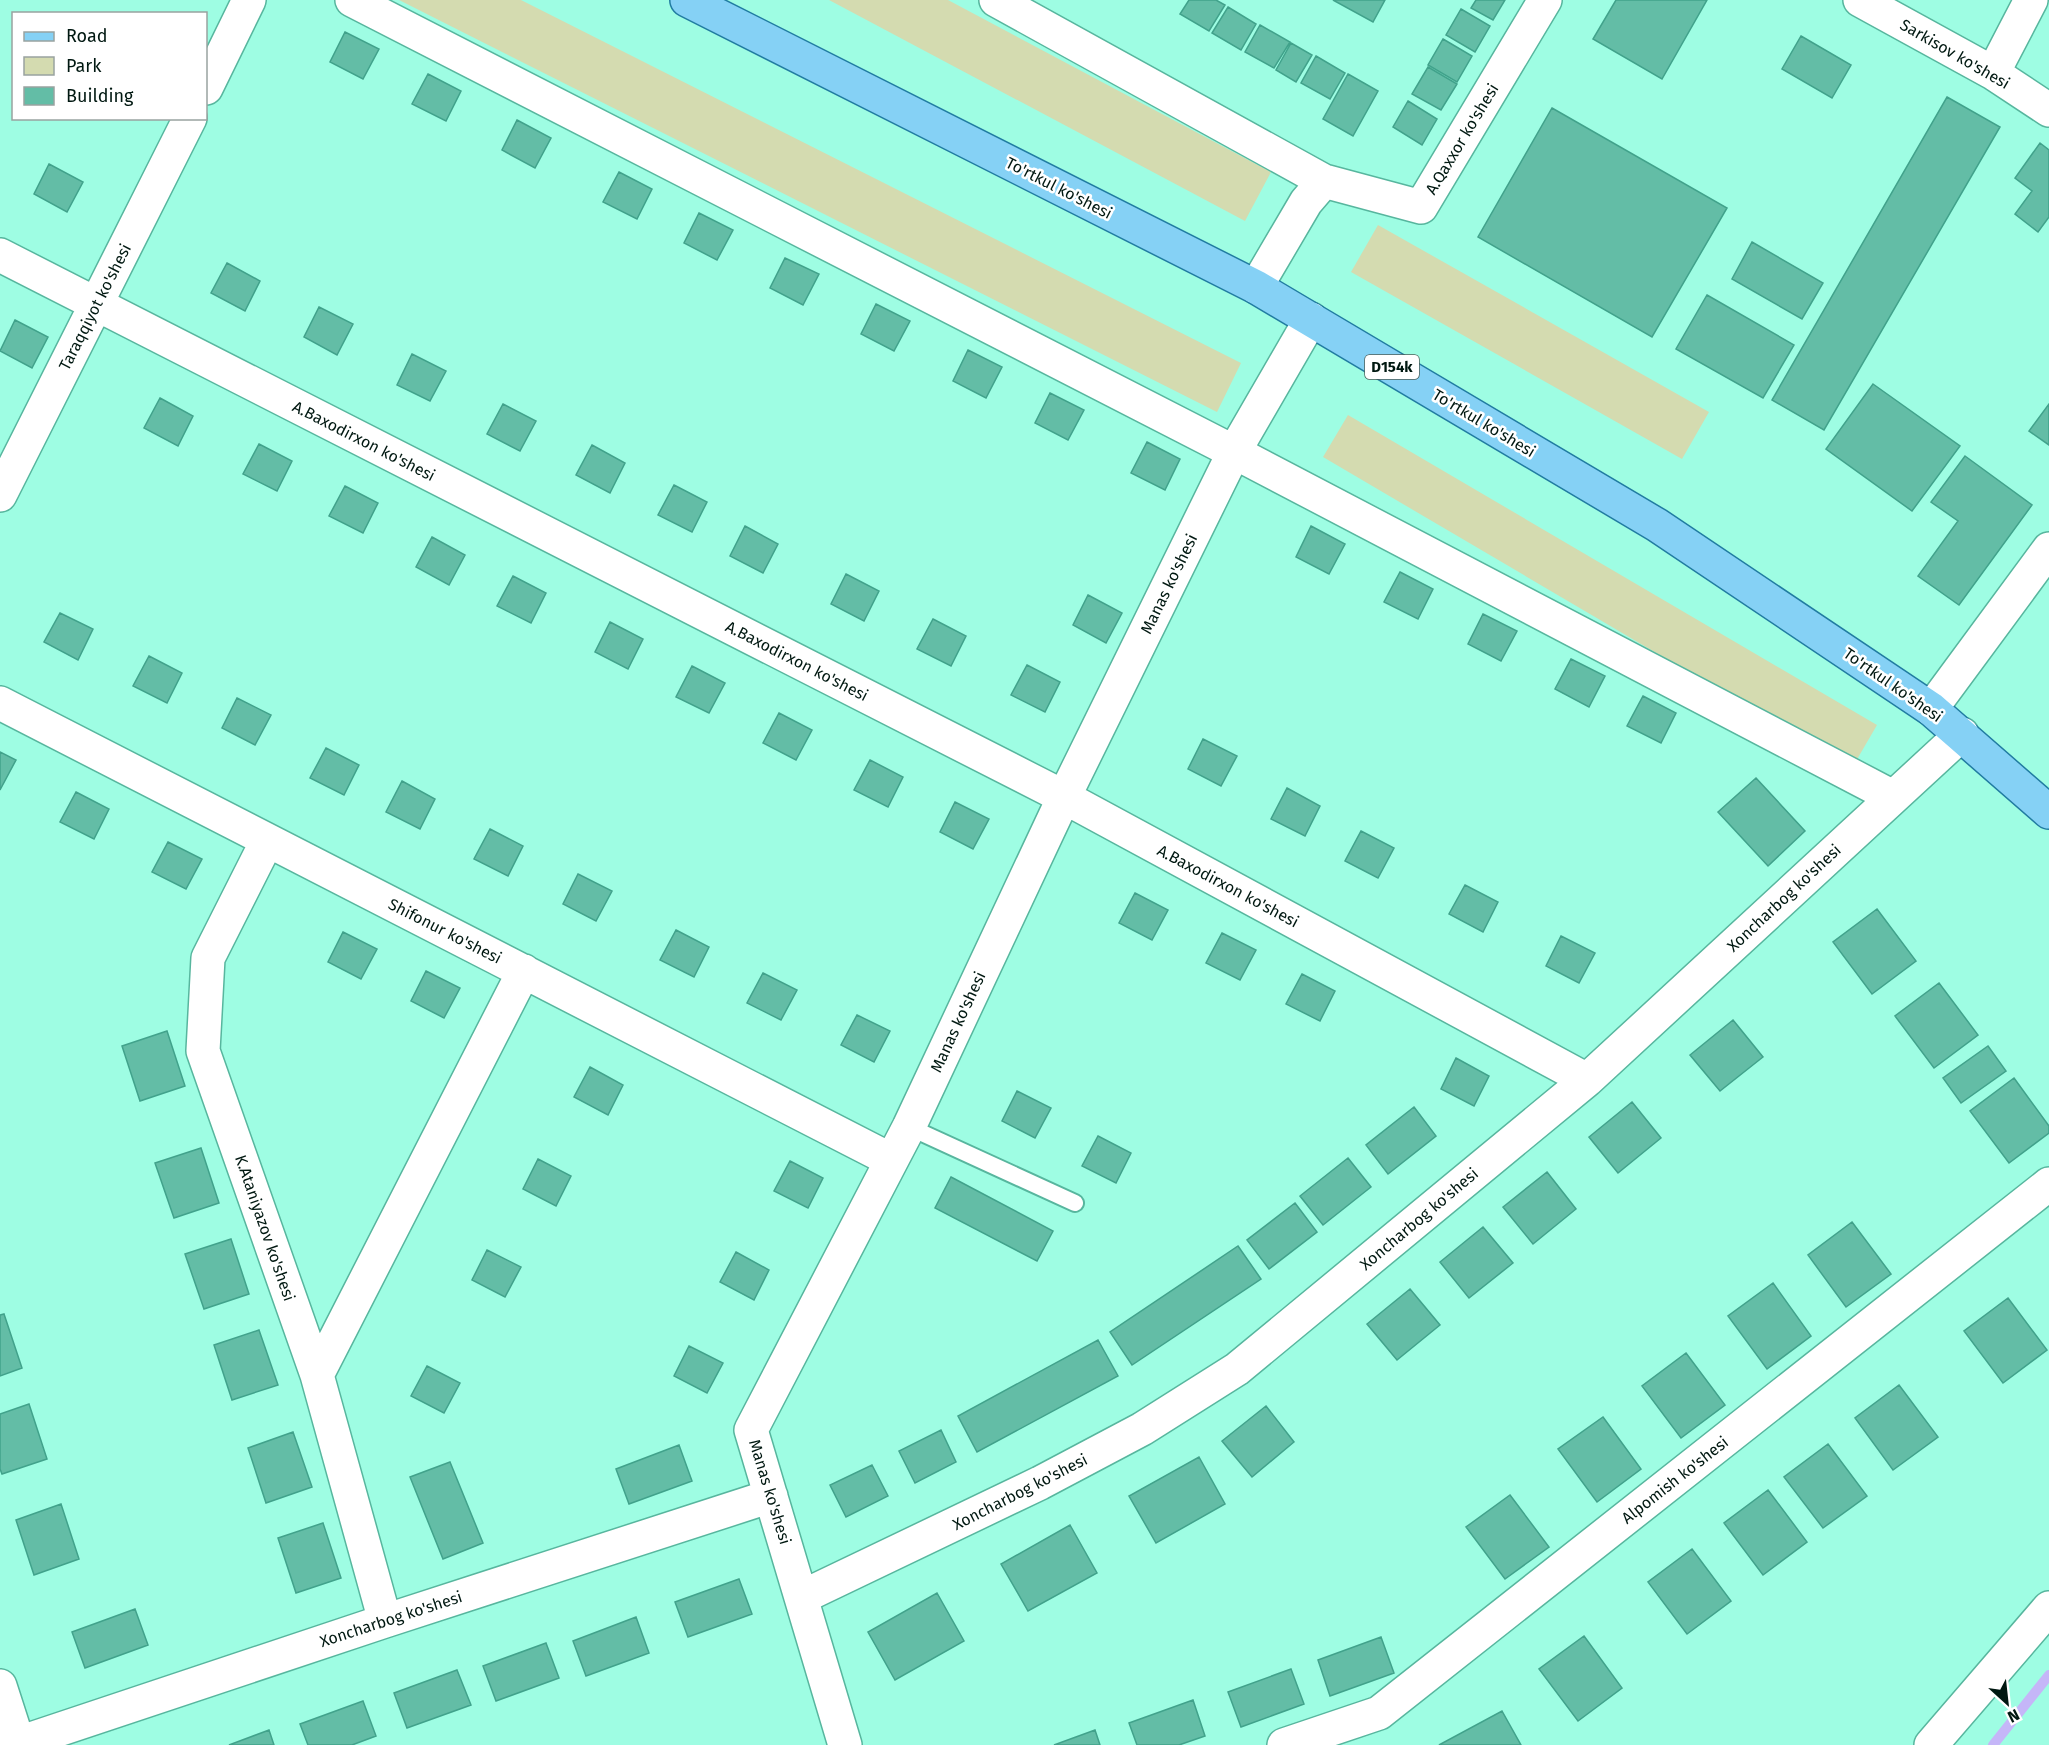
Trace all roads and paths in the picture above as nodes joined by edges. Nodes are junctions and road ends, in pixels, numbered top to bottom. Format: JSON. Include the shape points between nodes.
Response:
{"nodes":[{"id":1,"x":249,"y":0,"type":"edge"},
{"id":2,"x":352,"y":0,"type":"edge"},
{"id":3,"x":687,"y":0,"type":"edge"},
{"id":4,"x":996,"y":0,"type":"edge"},
{"id":5,"x":1545,"y":0,"type":"edge"},
{"id":6,"x":1860,"y":0,"type":"edge"},
{"id":7,"x":2031,"y":0,"type":"edge"},
{"id":8,"x":1993,"y":73,"type":"junction"},
{"id":9,"x":207,"y":86,"type":"edge"},
{"id":10,"x":2049,"y":111,"type":"edge"},
{"id":11,"x":189,"y":120,"type":"edge"},
{"id":12,"x":1324,"y":181,"type":"junction"},
{"id":13,"x":0,"y":255,"type":"edge"},
{"id":14,"x":1256,"y":287,"type":"junction"},
{"id":15,"x":96,"y":305,"type":"junction"},
{"id":16,"x":1311,"y":319,"type":"junction"},
{"id":17,"x":1234,"y":452,"type":"junction"},
{"id":18,"x":0,"y":495,"type":"edge"},
{"id":19,"x":2049,"y":549,"type":"edge"},
{"id":20,"x":0,"y":703,"type":"edge"},
{"id":21,"x":1931,"y":709,"type":"junction"},
{"id":22,"x":1962,"y":734,"type":"junction"},
{"id":23,"x":1064,"y":797,"type":"junction"},
{"id":24,"x":1893,"y":797,"type":"junction"},
{"id":25,"x":2049,"y":812,"type":"edge"},
{"id":26,"x":267,"y":841,"type":"junction"},
{"id":27,"x":524,"y":971,"type":"junction"},
{"id":28,"x":1587,"y":1080,"type":"junction"},
{"id":29,"x":909,"y":1127,"type":"junction"},
{"id":30,"x":891,"y":1160,"type":"junction"},
{"id":31,"x":2049,"y":1184,"type":"edge"},
{"id":32,"x":1075,"y":1203,"type":"dead end"},
{"id":33,"x":317,"y":1375,"type":"junction"},
{"id":34,"x":771,"y":1496,"type":"junction"},
{"id":35,"x":802,"y":1598,"type":"junction"},
{"id":36,"x":2049,"y":1608,"type":"edge"},
{"id":37,"x":385,"y":1621,"type":"junction"},
{"id":38,"x":0,"y":1686,"type":"edge"},
{"id":39,"x":17,"y":1744,"type":"edge"},
{"id":40,"x":845,"y":1745,"type":"edge"},
{"id":41,"x":1284,"y":1745,"type":"edge"},
{"id":42,"x":1931,"y":1745,"type":"edge"}],
"edges":[{"from":1,"to":9,"type":"street"},
{"from":2,"to":17,"type":"street"},
{"from":3,"to":14,"type":"main road","name":"To'rtkul ko'shesi","number":"D154k"},
{"from":4,"to":12,"type":"street"},
{"from":5,"to":12,"type":"street","name":"A.Qaxxor ko'shesi","via":[[1421,207]]},
{"from":6,"to":8,"type":"street","name":"Sarkisov ko'shesi"},
{"from":7,"to":8,"type":"street"},
{"from":8,"to":10,"type":"street","name":"Sarkisov ko'shesi"},
{"from":11,"to":15,"type":"street","name":"Taraqqiyot ko'shesi"},
{"from":12,"to":14,"type":"street","via":[[1306,202]]},
{"from":13,"to":15,"type":"street","name":"A.Baxodirxon ko'shesi"},
{"from":14,"to":16,"type":"main road","name":"To'rtkul ko'shesi","number":"D154k"},
{"from":15,"to":18,"type":"street","name":"Taraqqiyot ko'shesi"},
{"from":15,"to":23,"type":"street","name":"A.Baxodirxon ko'shesi"},
{"from":16,"to":17,"type":"street","name":"Manas ko'shesi"},
{"from":16,"to":21,"type":"main road","name":"To'rtkul ko'shesi","number":"D154k","via":[[1657,525]]},
{"from":17,"to":23,"type":"street","name":"Manas ko'shesi"},
{"from":17,"to":24,"type":"street"},
{"from":19,"to":21,"type":"street"},
{"from":20,"to":26,"type":"street","name":"Shifonur ko'shesi"},
{"from":21,"to":22,"type":"main road","name":"To'rtkul ko'shesi","number":"D154k"},
{"from":22,"to":24,"type":"street","name":"Xoncharbog ko'shesi"},
{"from":22,"to":25,"type":"main road","name":"To'rtkul ko'shesi","number":"D154k"},
{"from":23,"to":28,"type":"street","name":"A.Baxodirxon ko'shesi"},
{"from":23,"to":29,"type":"street","name":"Manas ko'shesi"},
{"from":24,"to":28,"type":"street","name":"Xoncharbog ko'shesi"},
{"from":26,"to":27,"type":"street","name":"Shifonur ko'shesi"},
{"from":26,"to":33,"type":"street","name":"K.Ataniyazov ko'shesi","via":[[208,958],[203,1051]]},
{"from":27,"to":30,"type":"street","name":"Shifonur ko'shesi"},
{"from":27,"to":33,"type":"street"},
{"from":28,"to":35,"type":"street","name":"Xoncharbog ko'shesi","via":[[1237,1369],[1142,1429],[1040,1483]]},
{"from":29,"to":30,"type":"street","name":"Manas ko'shesi"},
{"from":29,"to":32,"type":"lane"},
{"from":30,"to":34,"type":"street","name":"Manas ko'shesi","via":[[751,1430]]},
{"from":31,"to":41,"type":"street","name":"Alpomish ko'shesi","via":[[1379,1713]]},
{"from":33,"to":37,"type":"street","name":"K.Ataniyazov ko'shesi"},
{"from":34,"to":35,"type":"street","name":"Manas ko'shesi"},
{"from":34,"to":37,"type":"street","name":"Xoncharbog ko'shesi"},
{"from":35,"to":40,"type":"street","name":"Manas ko'shesi"},
{"from":36,"to":42,"type":"street"},
{"from":37,"to":39,"type":"street","name":"Xoncharbog ko'shesi"},
{"from":38,"to":39,"type":"street"}]}
